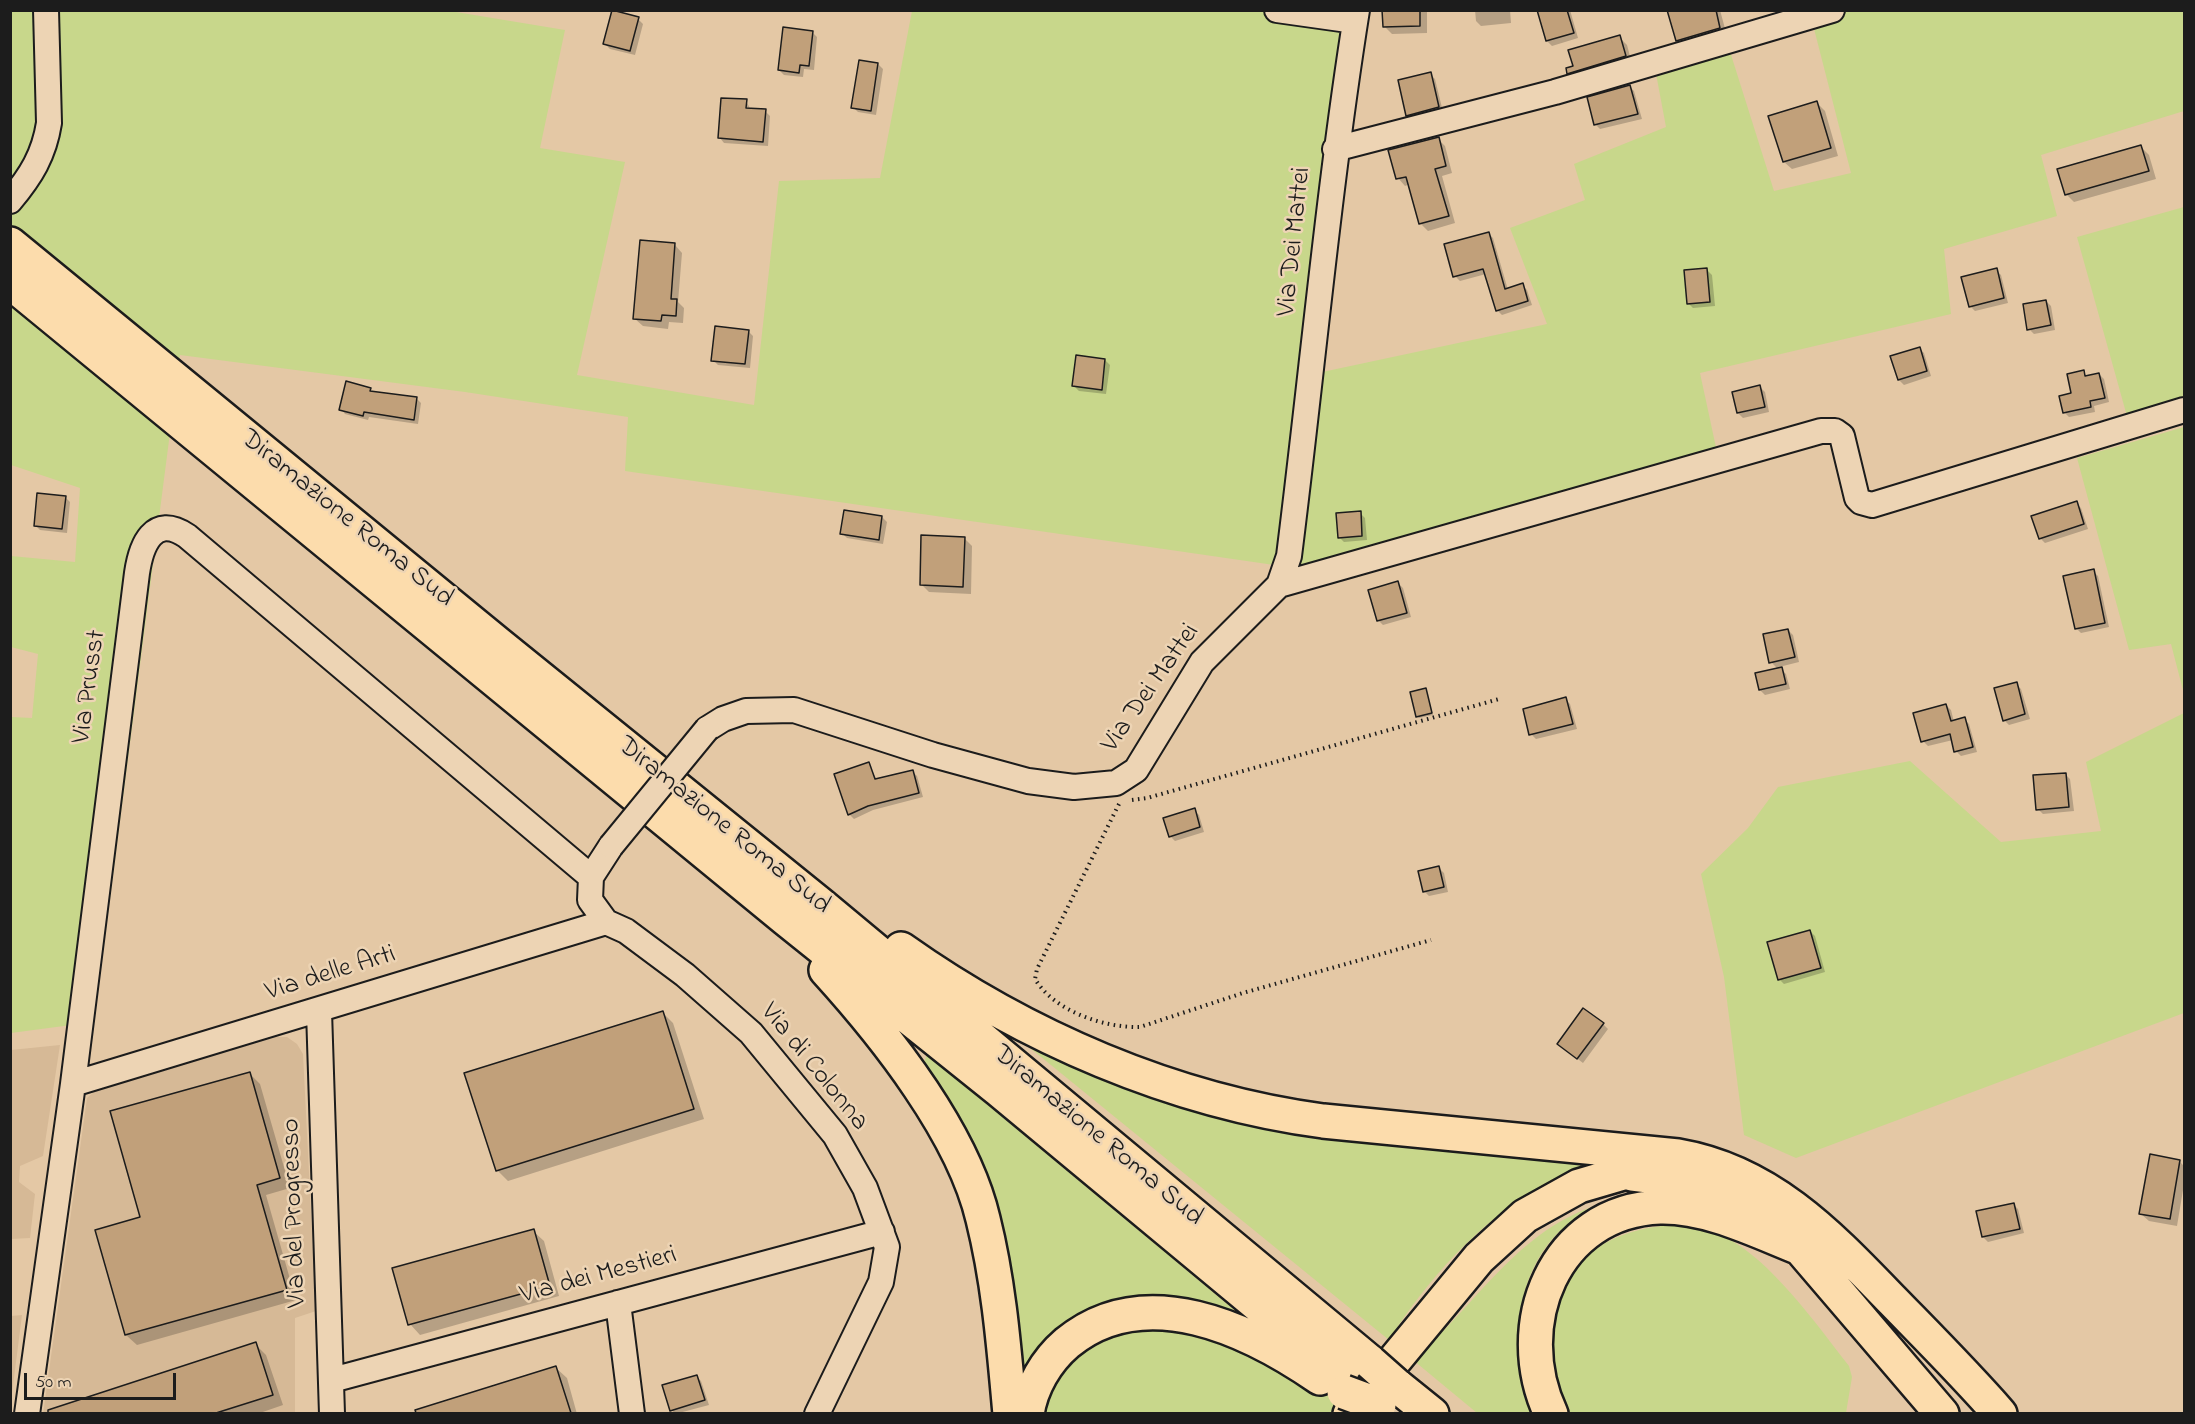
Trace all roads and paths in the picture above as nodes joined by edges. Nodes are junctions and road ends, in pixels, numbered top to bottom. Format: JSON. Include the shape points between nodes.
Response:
{"nodes":[{"id":1,"x":46,"y":10,"type":"edge"},
{"id":2,"x":1277,"y":10,"type":"edge"},
{"id":3,"x":1832,"y":10,"type":"edge"},
{"id":4,"x":1356,"y":16,"type":"edge"},
{"id":5,"x":1335,"y":149,"type":"junction"},
{"id":6,"x":10,"y":201,"type":"edge"},
{"id":7,"x":10,"y":244,"type":"edge"},
{"id":8,"x":10,"y":282,"type":"edge"},
{"id":9,"x":2184,"y":410,"type":"edge"},
{"id":10,"x":1279,"y":585,"type":"junction"},
{"id":11,"x":1499,"y":699,"type":"dead end"},
{"id":12,"x":591,"y":877,"type":"junction"},
{"id":13,"x":821,"y":905,"type":"junction"},
{"id":14,"x":786,"y":919,"type":"junction"},
{"id":15,"x":606,"y":922,"type":"junction"},
{"id":16,"x":1431,"y":940,"type":"dead end"},
{"id":17,"x":319,"y":1011,"type":"junction"},
{"id":18,"x":73,"y":1084,"type":"junction"},
{"id":19,"x":1678,"y":1156,"type":"junction"},
{"id":20,"x":1630,"y":1174,"type":"junction"},
{"id":21,"x":882,"y":1232,"type":"junction"},
{"id":22,"x":1800,"y":1248,"type":"junction"},
{"id":23,"x":618,"y":1303,"type":"junction"},
{"id":24,"x":332,"y":1380,"type":"junction"},
{"id":25,"x":1369,"y":1393,"type":"edge"},
{"id":26,"x":27,"y":1413,"type":"edge"},
{"id":27,"x":333,"y":1413,"type":"edge"},
{"id":28,"x":632,"y":1413,"type":"edge"},
{"id":29,"x":817,"y":1413,"type":"edge"},
{"id":30,"x":1010,"y":1413,"type":"edge"},
{"id":31,"x":1027,"y":1413,"type":"edge"},
{"id":32,"x":1432,"y":1413,"type":"edge"},
{"id":33,"x":1551,"y":1413,"type":"edge"},
{"id":34,"x":1942,"y":1413,"type":"edge"},
{"id":35,"x":2000,"y":1413,"type":"edge"}],
"edges":[{"from":1,"to":6,"type":"street","via":[[49,123],[42,154],[29,179]]},
{"from":2,"to":4,"type":"street"},
{"from":3,"to":5,"type":"street","via":[[1556,92]]},
{"from":4,"to":5,"type":"street","name":"Via Dei Mattei"},
{"from":5,"to":10,"type":"street","name":"Via Dei Mattei","via":[[1290,545]]},
{"from":7,"to":13,"type":"highway","name":"Diramazione Roma Sud"},
{"from":8,"to":14,"type":"highway","name":"Diramazione Roma Sud"},
{"from":9,"to":10,"type":"street","via":[[1872,505],[1857,498],[1842,436],[1835,431],[1821,431]]},
{"from":10,"to":12,"type":"street","name":"Via Dei Mattei","bridge":true,"via":[[1202,662],[1136,770],[1116,783],[1074,787],[1028,781],[794,711],[746,711],[723,718],[706,729],[611,846]]},
{"from":11,"to":16,"type":"path","via":[[1147,798],[1120,801],[1035,979],[1059,1003],[1098,1021],[1140,1027],[1243,993]]},
{"from":12,"to":15,"type":"street","name":"Via di Colonna","via":[[590,900]]},
{"from":12,"to":18,"type":"street","name":"Via Prusst","via":[[187,536],[170,529],[156,532],[141,547],[137,573]]},
{"from":13,"to":19,"type":"highway","via":[[860,922],[977,998],[1045,1032],[1139,1075],[1215,1100],[1323,1121]]},
{"from":13,"to":25,"type":"highway","name":"Diramazione Roma Sud"},
{"from":14,"to":25,"type":"highway","name":"Diramazione Roma Sud"},
{"from":14,"to":30,"type":"highway","via":[[894,1052],[942,1125],[965,1169],[983,1217],[998,1293]]},
{"from":15,"to":17,"type":"street","name":"Via delle Arti"},
{"from":15,"to":21,"type":"street","name":"Via di Colonna","via":[[626,931],[685,975],[751,1033],[835,1136],[865,1188]]},
{"from":17,"to":18,"type":"street","name":"Via delle Arti"},
{"from":17,"to":24,"type":"street","name":"Via del Progresso"},
{"from":18,"to":26,"type":"street","name":"Via Prusst"},
{"from":19,"to":20,"type":"highway"},
{"from":19,"to":35,"type":"highway","via":[[1746,1178],[1798,1208],[1831,1237]]},
{"from":20,"to":22,"type":"highway","via":[[1698,1185],[1732,1198],[1764,1216]]},
{"from":20,"to":25,"type":"highway","via":[[1579,1186],[1512,1227],[1479,1258]]},
{"from":21,"to":23,"type":"street","name":"Via dei Mestieri"},
{"from":21,"to":29,"type":"street","name":"Via di Colonna","via":[[887,1247],[881,1281]]},
{"from":22,"to":33,"type":"highway","via":[[1748,1227],[1679,1208],[1634,1210],[1589,1230],[1570,1245],[1557,1263],[1540,1308],[1537,1368],[1541,1391]]},
{"from":22,"to":34,"type":"highway"},
{"from":23,"to":24,"type":"street","name":"Via dei Mestieri"},
{"from":23,"to":28,"type":"street"},
{"from":24,"to":27,"type":"street","name":"Via del Progresso"},
{"from":25,"to":31,"type":"highway","via":[[1228,1327],[1171,1313],[1142,1313],[1103,1321],[1063,1347],[1036,1382]]},
{"from":25,"to":32,"type":"highway","name":"Diramazione Roma Sud"}]}
